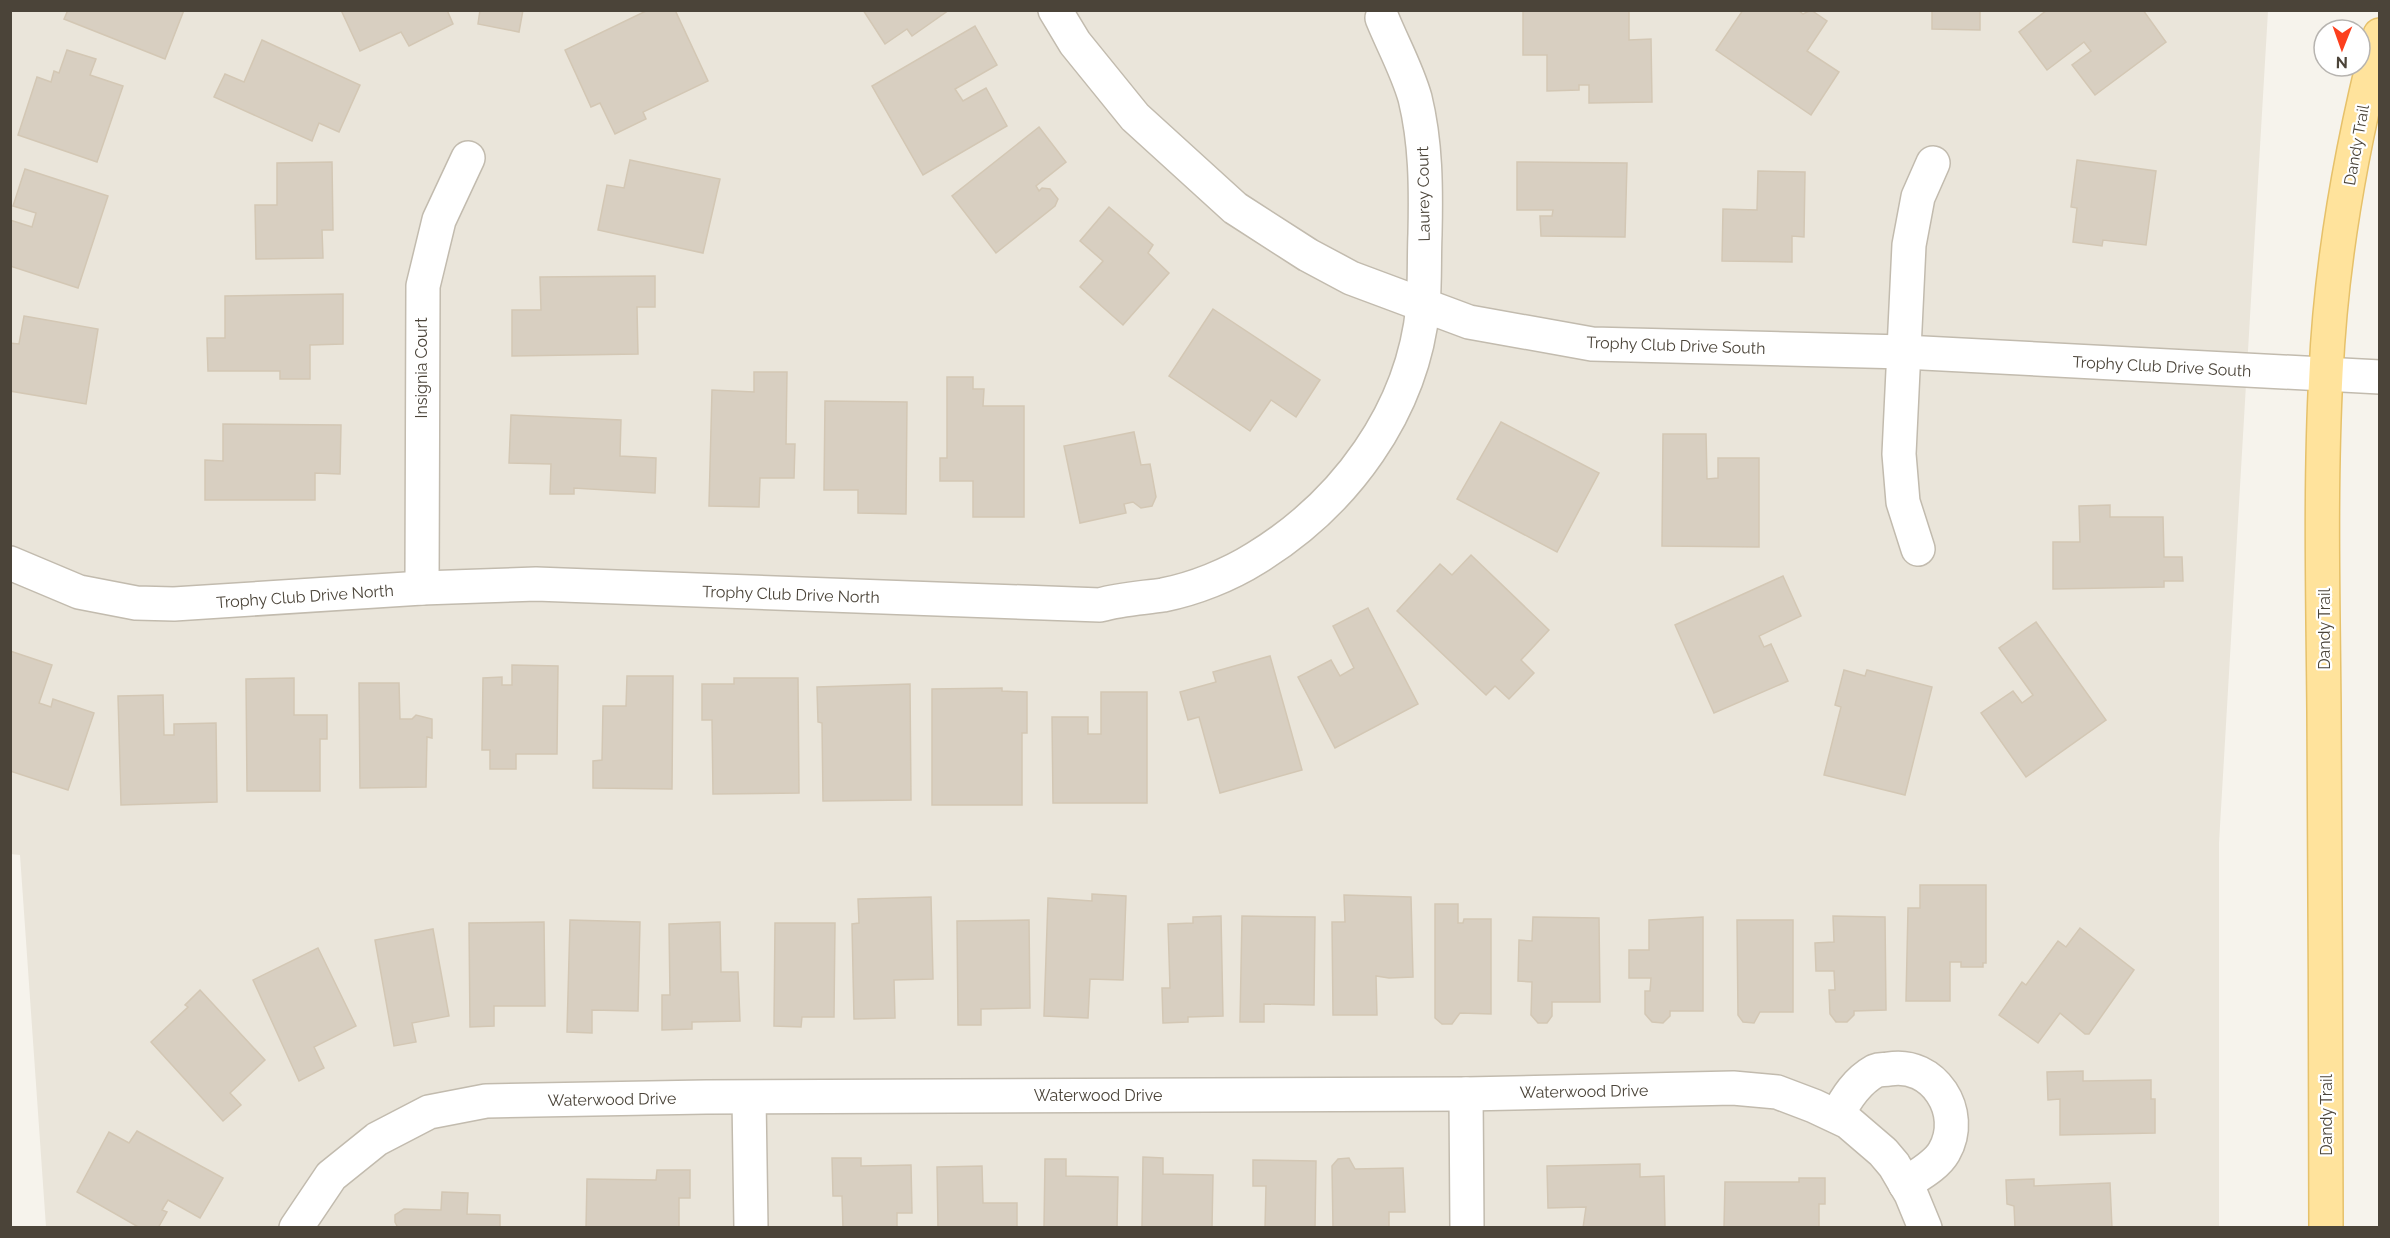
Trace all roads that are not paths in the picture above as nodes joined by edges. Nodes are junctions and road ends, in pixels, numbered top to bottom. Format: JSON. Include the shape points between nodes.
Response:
{"nodes":[{"id":1,"x":1055,"y":10,"type":"edge"},
{"id":2,"x":1382,"y":18,"type":"dead end"},
{"id":3,"x":2379,"y":35,"type":"edge"},
{"id":4,"x":468,"y":158,"type":"dead end"},
{"id":5,"x":1933,"y":163,"type":"dead end"},
{"id":6,"x":1423,"y":305,"type":"junction"},
{"id":7,"x":1904,"y":352,"type":"junction"},
{"id":8,"x":2326,"y":374,"type":"junction"},
{"id":9,"x":2379,"y":377,"type":"edge"},
{"id":10,"x":1918,"y":549,"type":"dead end"},
{"id":11,"x":10,"y":563,"type":"edge"},
{"id":12,"x":422,"y":588,"type":"junction"},
{"id":13,"x":1466,"y":1094,"type":"junction"},
{"id":14,"x":748,"y":1098,"type":"junction"},
{"id":15,"x":1837,"y":1116,"type":"junction"},
{"id":16,"x":1905,"y":1184,"type":"junction"},
{"id":17,"x":296,"y":1227,"type":"edge"},
{"id":18,"x":751,"y":1227,"type":"edge"},
{"id":19,"x":1467,"y":1227,"type":"edge"},
{"id":20,"x":1925,"y":1227,"type":"edge"},
{"id":21,"x":2326,"y":1227,"type":"edge"}],
"edges":[{"from":1,"to":6,"type":"street","name":"Trophy Club Drive South","via":[[1075,43],[1135,117],[1235,208],[1351,278]]},
{"from":2,"to":6,"type":"street","name":"Laurey Court","via":[[1406,70],[1422,137],[1426,175]]},
{"from":3,"to":8,"type":"main road","name":"Dandy Trail","via":[[2342,232]]},
{"from":4,"to":12,"type":"street","name":"Insignia Court","via":[[439,220],[422,296]]},
{"from":5,"to":7,"type":"street","via":[[1918,197],[1912,226]]},
{"from":6,"to":7,"type":"street","name":"Trophy Club Drive South","via":[[1469,322],[1592,344]]},
{"from":6,"to":12,"type":"street","name":"Trophy Club Drive North","via":[[1413,356],[1396,403],[1378,438],[1344,484],[1298,529],[1256,558],[1213,579],[1167,594],[1100,605],[536,584]]},
{"from":7,"to":8,"type":"street","name":"Trophy Club Drive South"},
{"from":7,"to":10,"type":"street","via":[[1900,473],[1907,521]]},
{"from":8,"to":9,"type":"street","name":"Trophy Club Drive South"},
{"from":8,"to":21,"type":"main road","name":"Dandy Trail"},
{"from":11,"to":12,"type":"street","name":"Trophy Club Drive North","via":[[79,592],[136,603]]},
{"from":13,"to":14,"type":"street","name":"Waterwood Drive"},
{"from":13,"to":15,"type":"street","name":"Waterwood Drive","via":[[1758,1088]]},
{"from":13,"to":19,"type":"street"},
{"from":14,"to":17,"type":"street","name":"Waterwood Drive","via":[[486,1101],[429,1112],[377,1139],[332,1176]]},
{"from":14,"to":18,"type":"street"},
{"from":15,"to":16,"type":"street","name":"Waterwood Drive","via":[[1872,1143],[1894,1165]]},
{"from":15,"to":16,"type":"street","via":[[1848,1094],[1878,1069],[1917,1070],[1935,1084],[1949,1106],[1950,1135],[1938,1160]]},
{"from":16,"to":20,"type":"street","name":"Waterwood Drive"}]}
